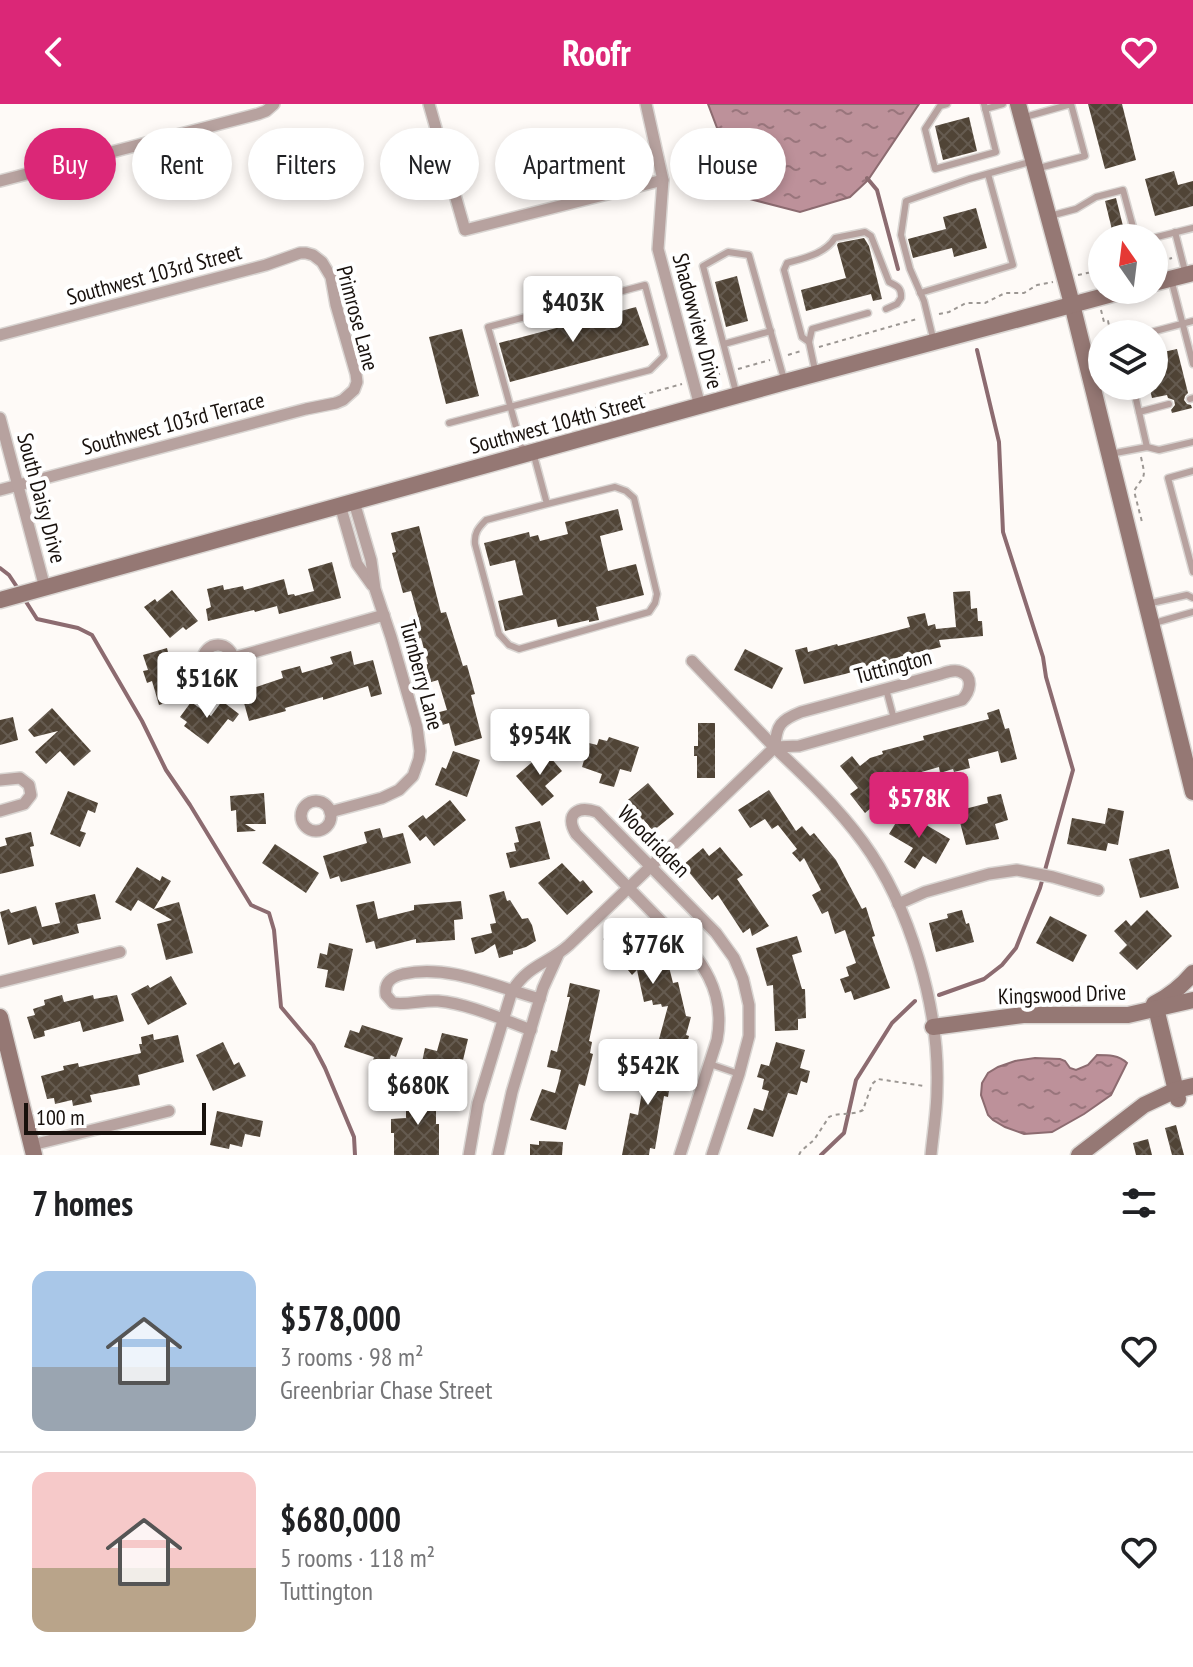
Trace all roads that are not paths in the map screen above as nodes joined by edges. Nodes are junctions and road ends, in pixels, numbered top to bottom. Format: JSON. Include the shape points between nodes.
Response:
{"nodes":[{"id":1,"x":274,"y":104,"type":"edge"},
{"id":2,"x":429,"y":104,"type":"edge"},
{"id":3,"x":646,"y":104,"type":"edge"},
{"id":4,"x":947,"y":104,"type":"edge"},
{"id":5,"x":1003,"y":104,"type":"edge"},
{"id":6,"x":984,"y":106,"type":"edge"},
{"id":7,"x":1020,"y":111,"type":"edge"},
{"id":8,"x":1034,"y":165,"type":"junction"},
{"id":9,"x":988,"y":174,"type":"junction"},
{"id":10,"x":663,"y":180,"type":"junction"},
{"id":11,"x":0,"y":181,"type":"edge"},
{"id":12,"x":1048,"y":216,"type":"junction"},
{"id":13,"x":1132,"y":224,"type":"edge"},
{"id":14,"x":1193,"y":228,"type":"edge"},
{"id":15,"x":1175,"y":232,"type":"junction"},
{"id":16,"x":1168,"y":234,"type":"edge"},
{"id":17,"x":317,"y":257,"type":"joint"},
{"id":18,"x":1183,"y":276,"type":"edge"},
{"id":19,"x":920,"y":293,"type":"junction"},
{"id":20,"x":1088,"y":300,"type":"edge"},
{"id":21,"x":1072,"y":304,"type":"junction"},
{"id":22,"x":886,"y":309,"type":"dead end"},
{"id":23,"x":868,"y":313,"type":"dead end"},
{"id":24,"x":1193,"y":321,"type":"edge"},
{"id":25,"x":1183,"y":323,"type":"junction"},
{"id":26,"x":1168,"y":327,"type":"edge"},
{"id":27,"x":771,"y":331,"type":"junction"},
{"id":28,"x":0,"y":335,"type":"edge"},
{"id":29,"x":934,"y":342,"type":"junction"},
{"id":30,"x":724,"y":344,"type":"junction"},
{"id":31,"x":809,"y":345,"type":"junction"},
{"id":32,"x":1193,"y":364,"type":"edge"},
{"id":33,"x":816,"y":374,"type":"junction"},
{"id":34,"x":785,"y":382,"type":"junction"},
{"id":35,"x":354,"y":390,"type":"joint"},
{"id":36,"x":737,"y":396,"type":"junction"},
{"id":37,"x":1136,"y":400,"type":"edge"},
{"id":38,"x":1169,"y":404,"type":"dead end"},
{"id":39,"x":510,"y":406,"type":"junction"},
{"id":40,"x":700,"y":406,"type":"junction"},
{"id":41,"x":1139,"y":412,"type":"junction"},
{"id":42,"x":0,"y":418,"type":"edge"},
{"id":43,"x":449,"y":423,"type":"dead end"},
{"id":44,"x":1193,"y":442,"type":"edge"},
{"id":45,"x":1143,"y":448,"type":"junction"},
{"id":46,"x":529,"y":454,"type":"junction"},
{"id":47,"x":1109,"y":454,"type":"junction"},
{"id":48,"x":1193,"y":471,"type":"edge"},
{"id":49,"x":17,"y":485,"type":"junction"},
{"id":50,"x":0,"y":490,"type":"edge"},
{"id":51,"x":347,"y":504,"type":"junction"},
{"id":52,"x":547,"y":504,"type":"junction"},
{"id":53,"x":1193,"y":572,"type":"edge"},
{"id":54,"x":37,"y":590,"type":"junction"},
{"id":55,"x":1193,"y":598,"type":"edge"},
{"id":56,"x":4,"y":599,"type":"edge"},
{"id":57,"x":1147,"y":604,"type":"junction"},
{"id":58,"x":1193,"y":612,"type":"edge"},
{"id":59,"x":384,"y":615,"type":"junction"},
{"id":60,"x":1151,"y":624,"type":"junction"},
{"id":61,"x":233,"y":658,"type":"dead end"},
{"id":62,"x":692,"y":661,"type":"dead end"},
{"id":63,"x":886,"y":689,"type":"junction"},
{"id":64,"x":894,"y":719,"type":"junction"},
{"id":65,"x":775,"y":747,"type":"junction"},
{"id":66,"x":0,"y":780,"type":"edge"},
{"id":67,"x":1193,"y":792,"type":"edge"},
{"id":68,"x":0,"y":811,"type":"edge"},
{"id":69,"x":330,"y":812,"type":"dead end"},
{"id":70,"x":651,"y":867,"type":"junction"},
{"id":71,"x":629,"y":889,"type":"junction"},
{"id":72,"x":1098,"y":890,"type":"dead end"},
{"id":73,"x":898,"y":904,"type":"junction"},
{"id":74,"x":120,"y":952,"type":"dead end"},
{"id":75,"x":558,"y":955,"type":"junction"},
{"id":76,"x":1193,"y":973,"type":"edge"},
{"id":77,"x":0,"y":982,"type":"edge"},
{"id":78,"x":512,"y":991,"type":"junction"},
{"id":79,"x":540,"y":999,"type":"junction"},
{"id":80,"x":1193,"y":1000,"type":"edge"},
{"id":81,"x":1156,"y":1006,"type":"junction"},
{"id":82,"x":0,"y":1017,"type":"edge"},
{"id":83,"x":503,"y":1020,"type":"junction"},
{"id":84,"x":933,"y":1027,"type":"junction"},
{"id":85,"x":531,"y":1030,"type":"junction"},
{"id":86,"x":710,"y":1064,"type":"junction"},
{"id":87,"x":739,"y":1074,"type":"junction"},
{"id":88,"x":1193,"y":1086,"type":"edge"},
{"id":89,"x":1182,"y":1096,"type":"edge"},
{"id":90,"x":169,"y":1111,"type":"dead end"},
{"id":91,"x":33,"y":1150,"type":"edge"},
{"id":92,"x":469,"y":1155,"type":"edge"},
{"id":93,"x":498,"y":1155,"type":"edge"},
{"id":94,"x":680,"y":1155,"type":"edge"},
{"id":95,"x":712,"y":1155,"type":"edge"},
{"id":96,"x":931,"y":1155,"type":"edge"},
{"id":97,"x":1079,"y":1155,"type":"edge"}],
"edges":[{"from":1,"to":11,"type":"street","via":[[258,114]]},
{"from":2,"to":10,"type":"street","via":[[465,230]]},
{"from":3,"to":10,"type":"street","name":"Shadowview Drive"},
{"from":4,"to":6,"type":"lane","via":[[925,129],[935,169],[996,152]]},
{"from":5,"to":6,"type":"lane"},
{"from":7,"to":8,"type":"main road"},
{"from":7,"to":8,"type":"lane","via":[[1071,104],[1085,156]]},
{"from":8,"to":9,"type":"lane"},
{"from":8,"to":12,"type":"main road"},
{"from":9,"to":19,"type":"lane","via":[[906,201],[901,235]]},
{"from":9,"to":19,"type":"lane","via":[[1013,265]]},
{"from":10,"to":40,"type":"street","name":"Shadowview Drive","via":[[658,249]]},
{"from":12,"to":13,"type":"lane","via":[[1123,190]]},
{"from":12,"to":21,"type":"main road"},
{"from":14,"to":15,"type":"lane"},
{"from":15,"to":16,"type":"lane"},
{"from":15,"to":18,"type":"lane"},
{"from":17,"to":28,"type":"street","name":"Southwest 103rd Street","via":[[300,253]]},
{"from":17,"to":35,"type":"street","name":"Primrose Lane","via":[[331,277],[356,374]]},
{"from":18,"to":25,"type":"lane"},
{"from":19,"to":29,"type":"lane"},
{"from":20,"to":21,"type":"main road","name":"Southwest 104th Street"},
{"from":21,"to":29,"type":"main road","name":"Southwest 104th Street"},
{"from":21,"to":47,"type":"main road"},
{"from":22,"to":31,"type":"lane","via":[[897,304],[901,292],[889,282],[874,240],[865,232],[835,238],[814,254],[787,263],[784,270],[802,337]]},
{"from":23,"to":31,"type":"lane","via":[[812,329]]},
{"from":24,"to":25,"type":"lane"},
{"from":25,"to":26,"type":"lane"},
{"from":25,"to":32,"type":"lane"},
{"from":27,"to":30,"type":"lane"},
{"from":27,"to":30,"type":"lane","via":[[749,255],[728,252],[703,266]]},
{"from":27,"to":34,"type":"lane"},
{"from":29,"to":33,"type":"main road","name":"Southwest 104th Street"},
{"from":30,"to":36,"type":"lane"},
{"from":31,"to":33,"type":"lane"},
{"from":33,"to":34,"type":"main road","name":"Southwest 104th Street"},
{"from":34,"to":36,"type":"main road","name":"Southwest 104th Street"},
{"from":35,"to":49,"type":"street","name":"Southwest 103rd Terrace","via":[[336,403]]},
{"from":36,"to":40,"type":"main road","name":"Southwest 104th Street"},
{"from":37,"to":41,"type":"lane"},
{"from":38,"to":41,"type":"lane"},
{"from":39,"to":39,"type":"lane","via":[[488,327],[645,285],[664,356],[650,370]]},
{"from":39,"to":43,"type":"lane"},
{"from":39,"to":46,"type":"lane"},
{"from":40,"to":46,"type":"main road","name":"Southwest 104th Street"},
{"from":41,"to":45,"type":"lane"},
{"from":42,"to":49,"type":"street","name":"South Daisy Drive"},
{"from":44,"to":45,"type":"lane"},
{"from":45,"to":47,"type":"lane"},
{"from":46,"to":51,"type":"main road","name":"Southwest 104th Street"},
{"from":46,"to":52,"type":"lane"},
{"from":47,"to":57,"type":"main road"},
{"from":48,"to":53,"type":"lane","via":[[1168,478]]},
{"from":49,"to":50,"type":"street","name":"Southwest 103rd Terrace"},
{"from":49,"to":54,"type":"street","name":"South Daisy Drive"},
{"from":51,"to":54,"type":"main road","name":"Southwest 104th Street"},
{"from":51,"to":59,"type":"street","name":"Turnberry Lane","via":[[371,560]]},
{"from":52,"to":52,"type":"lane","via":[[486,520],[474,536],[504,641],[519,649],[649,612],[657,594],[634,498],[615,487]]},
{"from":54,"to":56,"type":"main road","name":"Southwest 104th Street"},
{"from":55,"to":57,"type":"lane"},
{"from":57,"to":60,"type":"main road"},
{"from":58,"to":60,"type":"lane"},
{"from":59,"to":61,"type":"street"},
{"from":59,"to":69,"type":"street","name":"Turnberry Lane","via":[[417,727],[419,759],[413,776],[399,790]]},
{"from":60,"to":67,"type":"main road"},
{"from":62,"to":65,"type":"street"},
{"from":63,"to":64,"type":"lane"},
{"from":63,"to":64,"type":"street","name":"Tuttington","via":[[952,671],[969,679],[962,700]]},
{"from":63,"to":65,"type":"street","name":"Tuttington","via":[[791,716],[780,723]]},
{"from":64,"to":65,"type":"street","name":"Tuttington","via":[[799,746]]},
{"from":65,"to":70,"type":"street","name":"Tuttington"},
{"from":65,"to":73,"type":"street","via":[[852,828]]},
{"from":66,"to":68,"type":"street","via":[[20,778],[31,795],[24,804]]},
{"from":70,"to":71,"type":"street","name":"Tuttington"},
{"from":70,"to":71,"type":"street","name":"Woodridden","via":[[597,812],[585,809],[574,814],[576,834]]},
{"from":70,"to":87,"type":"street","name":"Woodridden","via":[[734,958],[749,1014]]},
{"from":71,"to":75,"type":"street","name":"Tuttington"},
{"from":71,"to":86,"type":"street","name":"Woodridden","via":[[710,978],[720,1023]]},
{"from":72,"to":73,"type":"street","via":[[1017,870],[925,892]]},
{"from":73,"to":84,"type":"street","via":[[919,960]]},
{"from":74,"to":77,"type":"street"},
{"from":75,"to":78,"type":"street","name":"Tuttington","via":[[524,974]]},
{"from":75,"to":79,"type":"street","name":"Tuttington"},
{"from":76,"to":81,"type":"main road"},
{"from":78,"to":79,"type":"street"},
{"from":78,"to":83,"type":"street","name":"Tuttington"},
{"from":78,"to":83,"type":"street","via":[[438,971],[404,974],[386,984],[393,1003],[451,1003]]},
{"from":79,"to":85,"type":"street","name":"Tuttington"},
{"from":80,"to":81,"type":"main road","name":"Kingswood Drive"},
{"from":81,"to":84,"type":"main road","name":"Kingswood Drive","via":[[1128,1015],[1023,1015]]},
{"from":81,"to":89,"type":"main road"},
{"from":82,"to":91,"type":"main road"},
{"from":83,"to":85,"type":"street"},
{"from":83,"to":92,"type":"street","name":"Tuttington"},
{"from":84,"to":96,"type":"street","via":[[938,1087]]},
{"from":85,"to":93,"type":"street","name":"Tuttington"},
{"from":86,"to":87,"type":"lane"},
{"from":86,"to":94,"type":"street","name":"Woodridden"},
{"from":87,"to":95,"type":"street","name":"Woodridden"},
{"from":88,"to":89,"type":"main road"},
{"from":89,"to":97,"type":"main road","via":[[1144,1105]]},
{"from":90,"to":91,"type":"street"}]}
